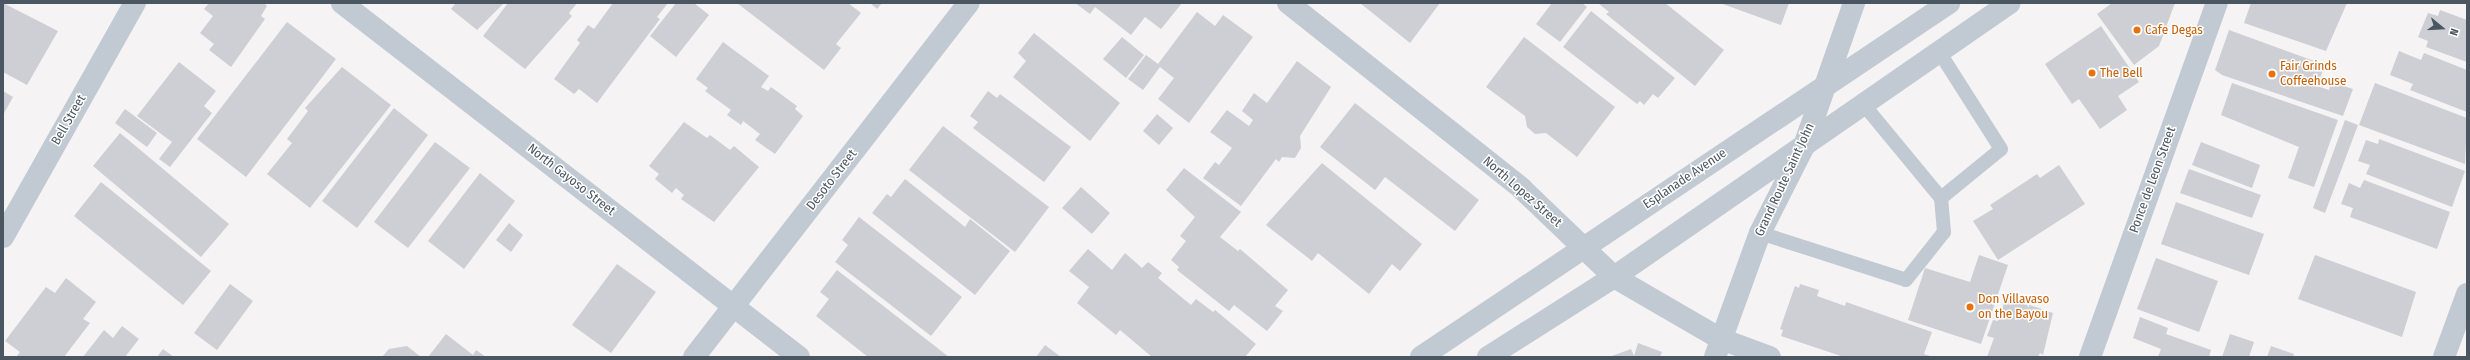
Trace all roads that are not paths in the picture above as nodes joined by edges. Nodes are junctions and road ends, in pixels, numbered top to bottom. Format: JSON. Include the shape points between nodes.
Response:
{"nodes":[{"id":1,"x":136,"y":3,"type":"edge"},
{"id":2,"x":342,"y":3,"type":"edge"},
{"id":3,"x":970,"y":3,"type":"edge"},
{"id":4,"x":1288,"y":3,"type":"edge"},
{"id":5,"x":1854,"y":3,"type":"edge"},
{"id":6,"x":1949,"y":3,"type":"edge"},
{"id":7,"x":2009,"y":3,"type":"edge"},
{"id":8,"x":2217,"y":3,"type":"edge"},
{"id":9,"x":1938,"y":50,"type":"junction"},
{"id":10,"x":1828,"y":82,"type":"junction"},
{"id":11,"x":1864,"y":105,"type":"junction"},
{"id":12,"x":1804,"y":146,"type":"junction"},
{"id":13,"x":1941,"y":198,"type":"junction"},
{"id":14,"x":1760,"y":233,"type":"junction"},
{"id":15,"x":3,"y":237,"type":"edge"},
{"id":16,"x":1586,"y":248,"type":"junction"},
{"id":17,"x":1614,"y":277,"type":"junction"},
{"id":18,"x":2467,"y":294,"type":"edge"},
{"id":19,"x":733,"y":307,"type":"junction"},
{"id":20,"x":1718,"y":348,"type":"edge"},
{"id":21,"x":694,"y":357,"type":"edge"},
{"id":22,"x":799,"y":357,"type":"edge"},
{"id":23,"x":1421,"y":357,"type":"edge"},
{"id":24,"x":1488,"y":357,"type":"edge"},
{"id":25,"x":1770,"y":357,"type":"edge"},
{"id":26,"x":2090,"y":357,"type":"edge"},
{"id":27,"x":2444,"y":357,"type":"edge"}],
"edges":[{"from":1,"to":15,"type":"street","name":"Bell Street"},
{"from":2,"to":19,"type":"street","name":"North Gayoso Street"},
{"from":3,"to":19,"type":"street","name":"Desoto Street"},
{"from":4,"to":16,"type":"street","name":"North Lopez Street","via":[[1521,188]]},
{"from":5,"to":10,"type":"street","name":"Grand Route Saint John"},
{"from":6,"to":10,"type":"street","name":"Esplanade Avenue"},
{"from":7,"to":9,"type":"street"},
{"from":8,"to":26,"type":"street","name":"Ponce de Leon Street"},
{"from":9,"to":11,"type":"street"},
{"from":9,"to":13,"type":"lane","via":[[2001,149]]},
{"from":10,"to":12,"type":"street","name":"Grand Route Saint John"},
{"from":10,"to":16,"type":"street","name":"Esplanade Avenue"},
{"from":11,"to":12,"type":"street"},
{"from":11,"to":13,"type":"lane"},
{"from":12,"to":14,"type":"street","name":"Grand Route Saint John"},
{"from":12,"to":17,"type":"street"},
{"from":13,"to":14,"type":"lane","via":[[1944,232],[1906,280]]},
{"from":14,"to":20,"type":"street","name":"Grand Route Saint John"},
{"from":16,"to":17,"type":"street","name":"North Lopez Street"},
{"from":16,"to":23,"type":"street","name":"Esplanade Avenue"},
{"from":17,"to":20,"type":"street","name":"North Lopez Street"},
{"from":17,"to":24,"type":"street"},
{"from":18,"to":27,"type":"street"},
{"from":19,"to":21,"type":"street","name":"Desoto Street"},
{"from":19,"to":22,"type":"street","name":"North Gayoso Street"},
{"from":20,"to":25,"type":"street","name":"North Lopez Street"}]}
